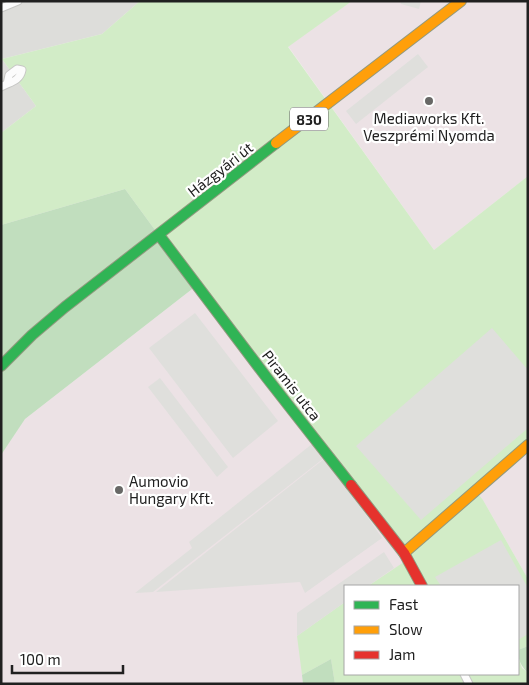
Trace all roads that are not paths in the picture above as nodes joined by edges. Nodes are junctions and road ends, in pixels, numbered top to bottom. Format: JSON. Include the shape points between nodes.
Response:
{"nodes":[{"id":1,"x":18,"y":1,"type":"edge"},
{"id":2,"x":459,"y":2,"type":"edge"},
{"id":3,"x":1,"y":8,"type":"edge"},
{"id":4,"x":159,"y":235,"type":"junction"},
{"id":5,"x":1,"y":366,"type":"edge"},
{"id":6,"x":528,"y":445,"type":"edge"},
{"id":7,"x":404,"y":553,"type":"junction"},
{"id":8,"x":421,"y":585,"type":"edge"}],
"edges":[{"from":1,"to":3,"type":"street"},
{"from":2,"to":4,"type":"street","name":"Házgyári út","number":"830"},
{"from":4,"to":5,"type":"street","name":"Házgyári út","number":"830","via":[[39,328]]},
{"from":4,"to":7,"type":"street","name":"Piramis utca"},
{"from":6,"to":7,"type":"street"},
{"from":7,"to":8,"type":"street","name":"Piramis utca"}]}
